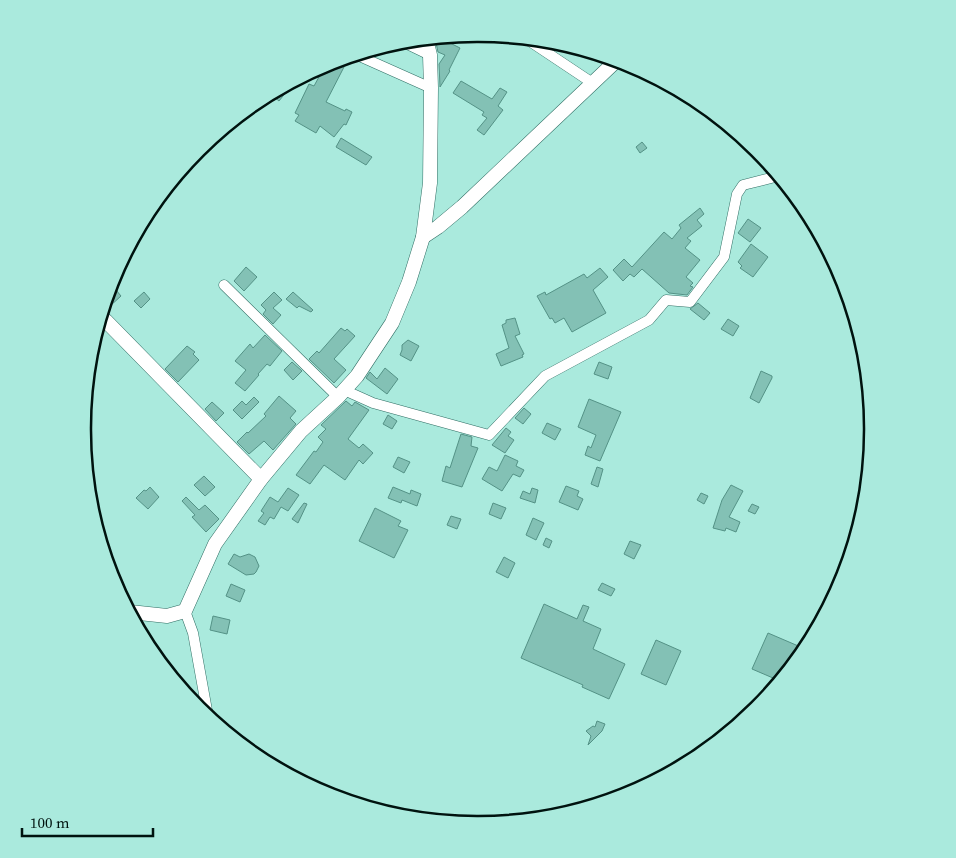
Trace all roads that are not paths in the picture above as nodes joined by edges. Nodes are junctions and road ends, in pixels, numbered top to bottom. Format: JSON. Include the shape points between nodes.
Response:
{"nodes":[{"id":1,"x":428,"y":46,"type":"edge"},
{"id":2,"x":416,"y":48,"type":"edge"},
{"id":3,"x":540,"y":48,"type":"edge"},
{"id":4,"x":430,"y":55,"type":"junction"},
{"id":5,"x":367,"y":59,"type":"edge"},
{"id":6,"x":610,"y":66,"type":"edge"},
{"id":7,"x":592,"y":82,"type":"junction"},
{"id":8,"x":431,"y":88,"type":"junction"},
{"id":9,"x":772,"y":178,"type":"edge"},
{"id":10,"x":423,"y":237,"type":"junction"},
{"id":11,"x":224,"y":285,"type":"dead end"},
{"id":12,"x":107,"y":322,"type":"edge"},
{"id":13,"x":341,"y":393,"type":"junction"},
{"id":14,"x":261,"y":479,"type":"junction"},
{"id":15,"x":185,"y":611,"type":"junction"},
{"id":16,"x":138,"y":613,"type":"edge"},
{"id":17,"x":206,"y":703,"type":"edge"}],
"edges":[{"from":1,"to":4,"type":"street"},
{"from":2,"to":4,"type":"street"},
{"from":3,"to":7,"type":"street"},
{"from":4,"to":8,"type":"street"},
{"from":5,"to":8,"type":"street"},
{"from":6,"to":7,"type":"street"},
{"from":7,"to":10,"type":"street","via":[[462,207]]},
{"from":8,"to":10,"type":"street","via":[[430,183]]},
{"from":9,"to":13,"type":"street","via":[[744,185],[737,194],[724,257],[690,302],[666,300],[649,320],[545,376],[490,436]]},
{"from":10,"to":13,"type":"street","via":[[410,282],[392,323]]},
{"from":11,"to":13,"type":"street"},
{"from":12,"to":14,"type":"street"},
{"from":13,"to":14,"type":"street","via":[[301,431]]},
{"from":14,"to":15,"type":"street","via":[[215,544]]},
{"from":15,"to":16,"type":"street","via":[[167,616]]},
{"from":15,"to":17,"type":"street","via":[[193,633]]}]}
